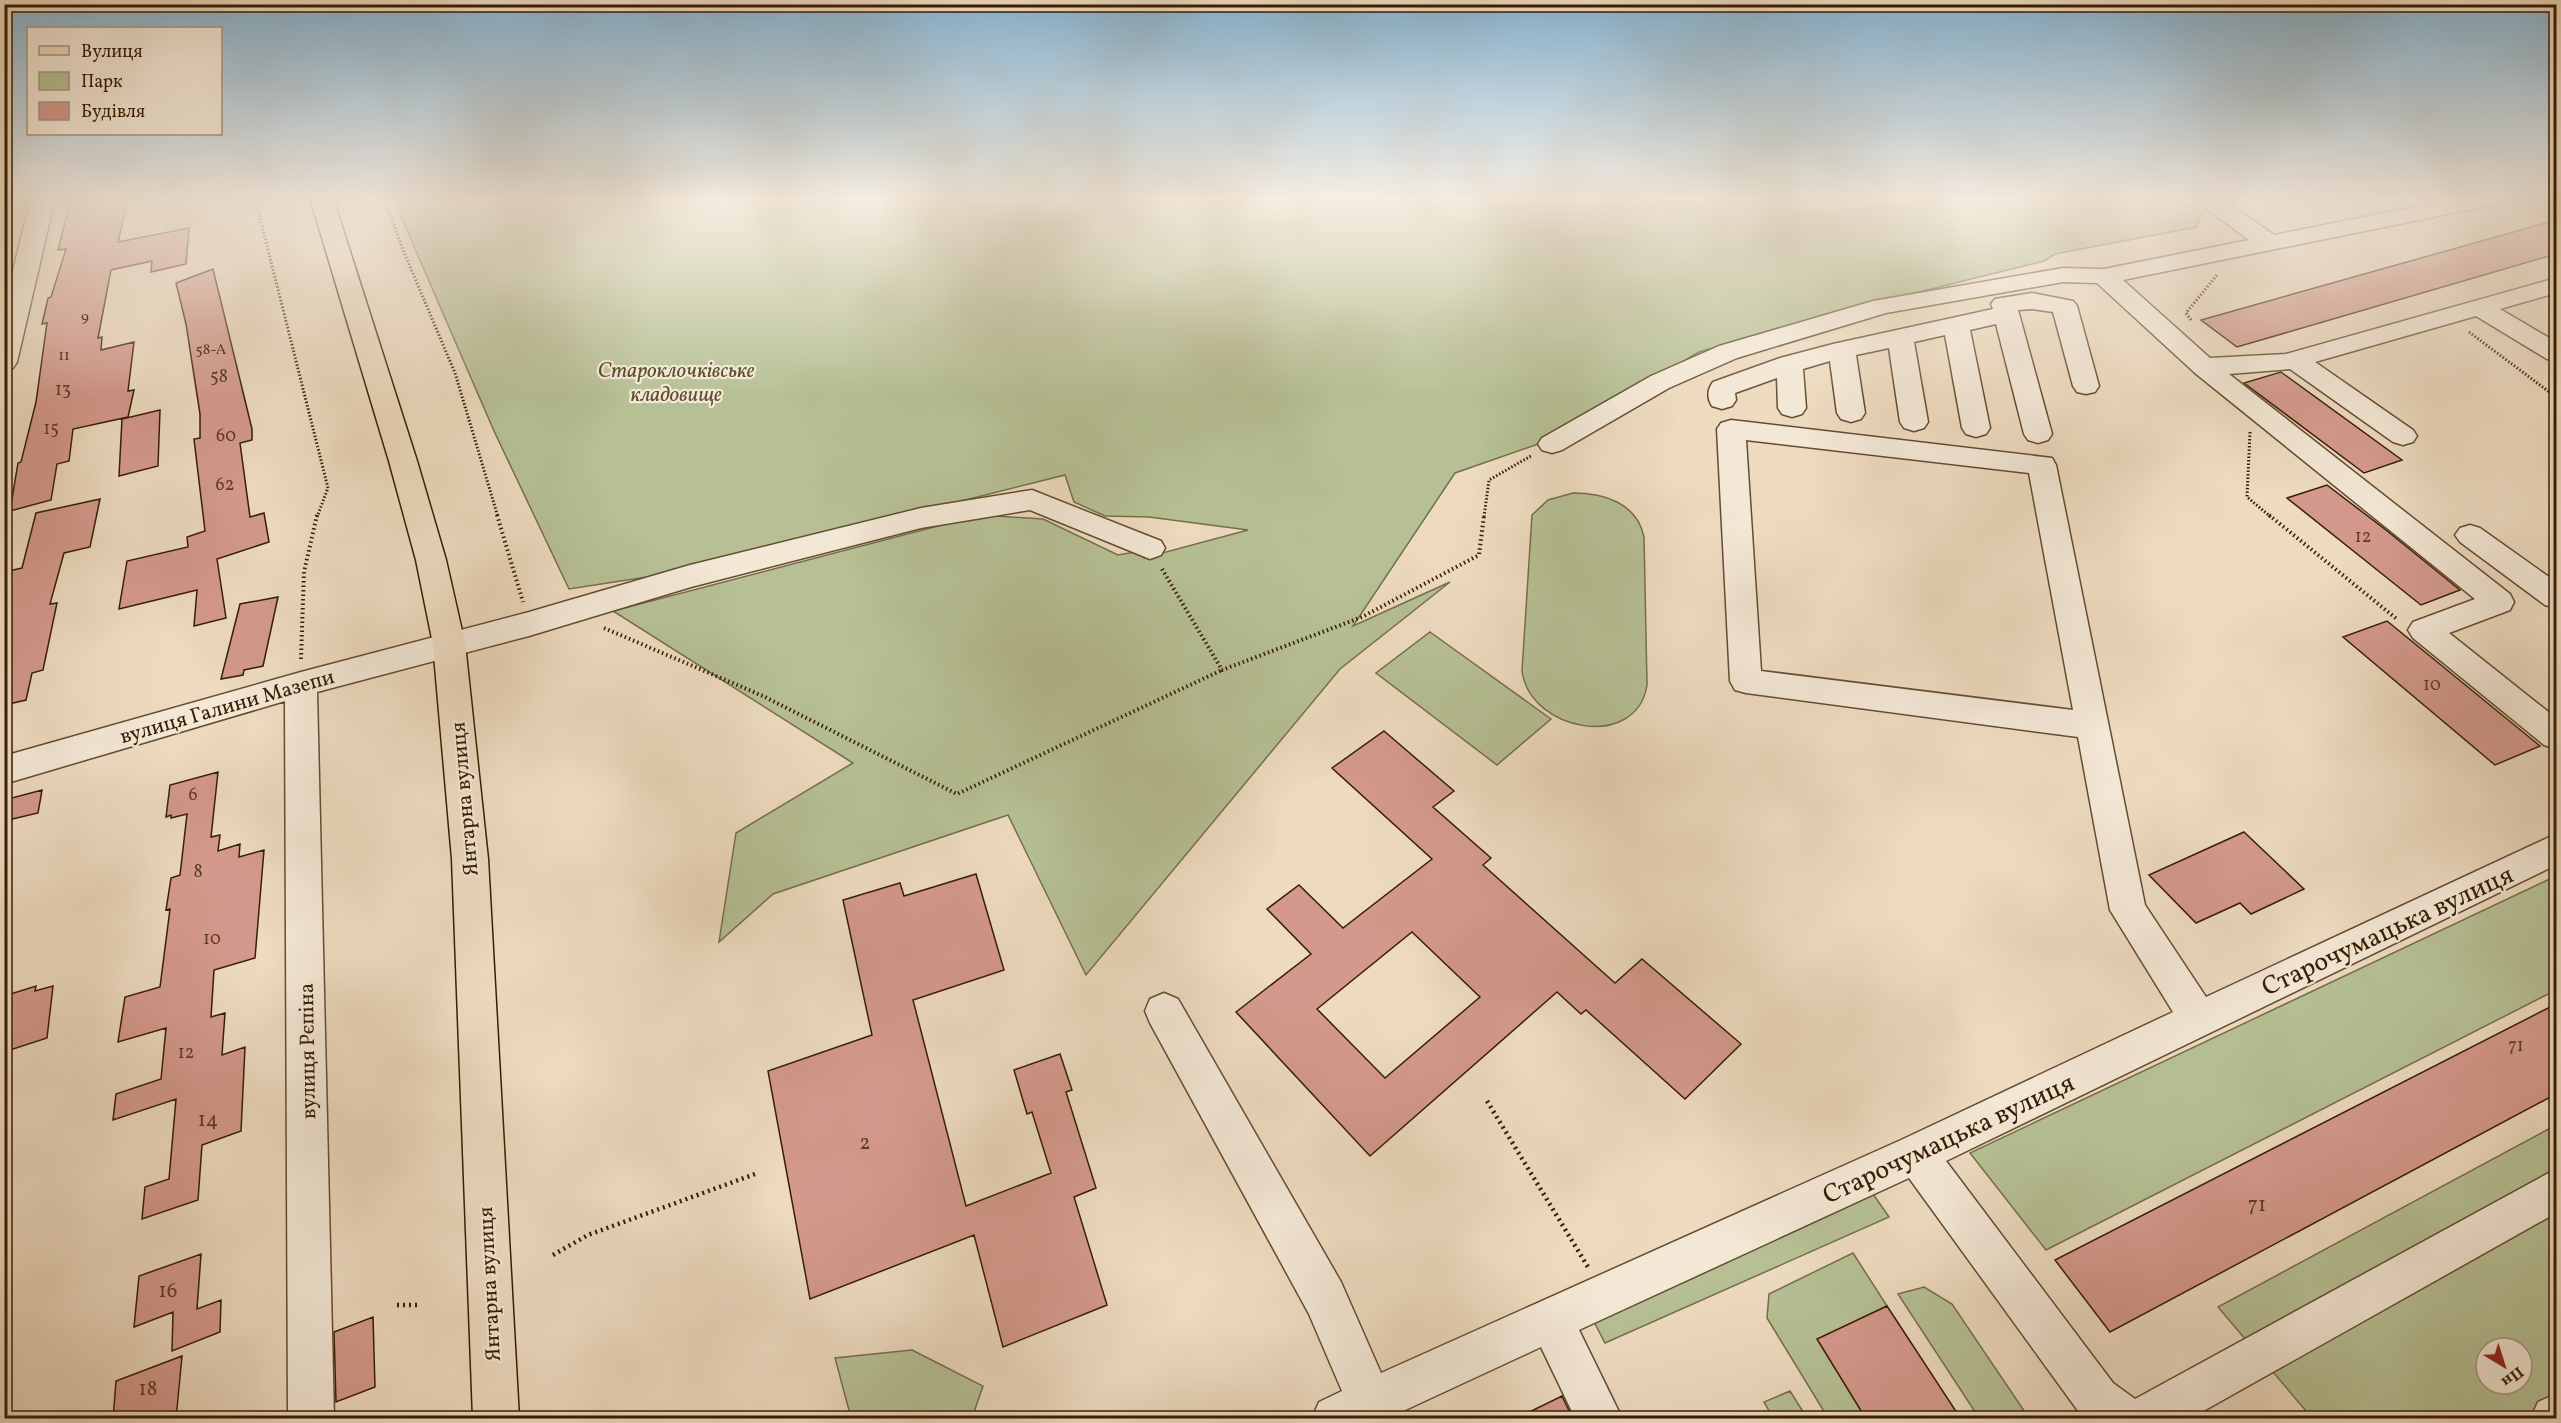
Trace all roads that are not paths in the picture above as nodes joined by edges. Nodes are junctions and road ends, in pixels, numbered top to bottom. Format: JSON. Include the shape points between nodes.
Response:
{"nodes":[{"id":1,"x":27,"y":264,"type":"edge"},
{"id":2,"x":342,"y":264,"type":"edge"},
{"id":3,"x":2162,"y":264,"type":"edge"},
{"id":4,"x":2104,"y":276,"type":"junction"},
{"id":5,"x":2556,"y":285,"type":"edge"},
{"id":6,"x":2029,"y":291,"type":"junction"},
{"id":7,"x":2479,"y":307,"type":"junction"},
{"id":8,"x":2006,"y":314,"type":"junction"},
{"id":9,"x":1956,"y":325,"type":"junction"},
{"id":10,"x":1900,"y":337,"type":"junction"},
{"id":11,"x":1842,"y":350,"type":"junction"},
{"id":12,"x":2556,"y":353,"type":"edge"},
{"id":13,"x":2294,"y":360,"type":"junction"},
{"id":14,"x":4,"y":362,"type":"edge"},
{"id":15,"x":1789,"y":364,"type":"junction"},
{"id":16,"x":2204,"y":367,"type":"junction"},
{"id":17,"x":2086,"y":386,"type":"dead end"},
{"id":18,"x":1722,"y":400,"type":"dead end"},
{"id":19,"x":1792,"y":408,"type":"dead end"},
{"id":20,"x":1851,"y":413,"type":"dead end"},
{"id":21,"x":1914,"y":422,"type":"dead end"},
{"id":22,"x":1976,"y":429,"type":"dead end"},
{"id":23,"x":2038,"y":434,"type":"dead end"},
{"id":24,"x":2403,"y":436,"type":"dead end"},
{"id":25,"x":1552,"y":444,"type":"road end"},
{"id":26,"x":2470,"y":535,"type":"dead end"},
{"id":27,"x":1150,"y":548,"type":"road end"},
{"id":28,"x":2556,"y":597,"type":"edge"},
{"id":29,"x":449,"y":644,"type":"junction"},
{"id":30,"x":301,"y":684,"type":"junction"},
{"id":31,"x":2094,"y":726,"type":"junction"},
{"id":32,"x":2556,"y":736,"type":"edge"},
{"id":33,"x":4,"y":770,"type":"edge"},
{"id":34,"x":2556,"y":849,"type":"edge"},
{"id":35,"x":1164,"y":1011,"type":"dead end"},
{"id":36,"x":2199,"y":1019,"type":"junction"},
{"id":37,"x":1916,"y":1154,"type":"junction"},
{"id":38,"x":2556,"y":1190,"type":"edge"},
{"id":39,"x":1551,"y":1320,"type":"junction"},
{"id":40,"x":1345,"y":1414,"type":"edge"},
{"id":41,"x":311,"y":1419,"type":"edge"},
{"id":42,"x":496,"y":1419,"type":"edge"},
{"id":43,"x":1599,"y":1419,"type":"edge"},
{"id":44,"x":2122,"y":1419,"type":"edge"},
{"id":45,"x":2145,"y":1419,"type":"edge"}],
"edges":[{"from":1,"to":14,"type":"street"},
{"from":2,"to":29,"type":"main road","name":"Янтарна вулиця","via":[[404,461]]},
{"from":3,"to":4,"type":"street"},
{"from":4,"to":6,"type":"street","via":[[2063,275]]},
{"from":4,"to":16,"type":"street"},
{"from":5,"to":7,"type":"street"},
{"from":6,"to":8,"type":"street","via":[[2004,304]]},
{"from":6,"to":17,"type":"street","via":[[2064,306]]},
{"from":6,"to":25,"type":"street","via":[[1882,306],[1728,352],[1660,382]]},
{"from":7,"to":12,"type":"street"},
{"from":7,"to":13,"type":"street"},
{"from":8,"to":9,"type":"street"},
{"from":8,"to":23,"type":"street"},
{"from":9,"to":10,"type":"street"},
{"from":9,"to":22,"type":"street"},
{"from":10,"to":11,"type":"street"},
{"from":10,"to":21,"type":"street"},
{"from":11,"to":15,"type":"street"},
{"from":11,"to":20,"type":"street"},
{"from":13,"to":16,"type":"street"},
{"from":13,"to":24,"type":"street"},
{"from":15,"to":18,"type":"street","via":[[1722,388]]},
{"from":15,"to":19,"type":"street"},
{"from":16,"to":32,"type":"street","via":[[2499,602],[2424,630]]},
{"from":26,"to":28,"type":"street"},
{"from":27,"to":29,"type":"street","name":"вулиця Галини Мазепи","via":[[1032,500],[921,518],[690,576]]},
{"from":29,"to":30,"type":"street","name":"вулиця Галини Мазепи"},
{"from":29,"to":42,"type":"main road","name":"Янтарна вулиця","via":[[470,859]]},
{"from":30,"to":33,"type":"street","name":"вулиця Галини Мазепи"},
{"from":30,"to":41,"type":"street","name":"вулиця Рєпіна"},
{"from":31,"to":31,"type":"street","via":[[1746,681],[1731,429],[2042,465]]},
{"from":31,"to":36,"type":"street","via":[[2128,910]]},
{"from":34,"to":36,"type":"street","name":"Старочумацька вулиця"},
{"from":35,"to":40,"type":"street","via":[[1325,1298]]},
{"from":36,"to":37,"type":"street","name":"Старочумацька вулиця"},
{"from":37,"to":39,"type":"street","name":"Старочумацька вулиця"},
{"from":37,"to":44,"type":"street","via":[[2097,1399]]},
{"from":38,"to":45,"type":"street"},
{"from":39,"to":40,"type":"street","name":"Старочумацька вулиця"},
{"from":39,"to":43,"type":"street"}]}
